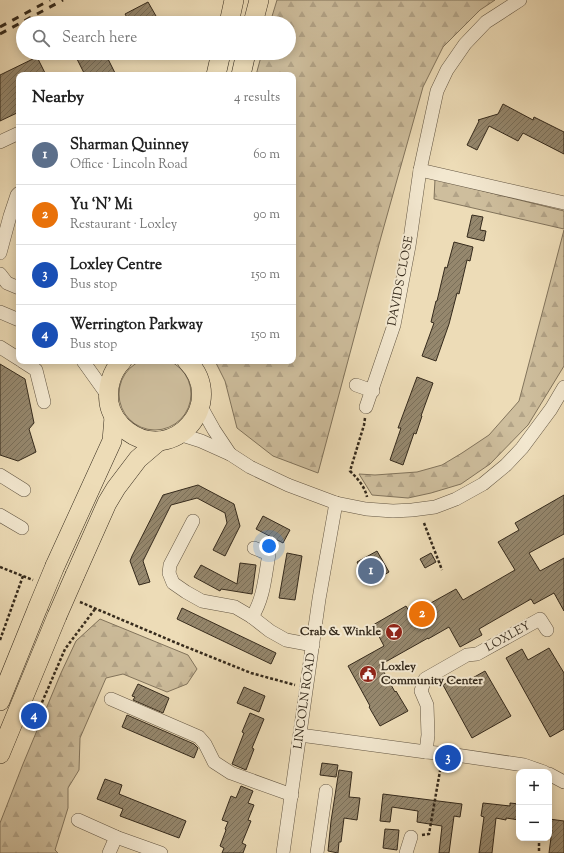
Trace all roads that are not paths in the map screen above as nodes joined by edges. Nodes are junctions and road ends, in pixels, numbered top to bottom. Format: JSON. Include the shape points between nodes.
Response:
{"nodes":[{"id":1,"x":234,"y":0,"type":"edge"},
{"id":2,"x":259,"y":0,"type":"edge"},
{"id":3,"x":520,"y":0,"type":"edge"},
{"id":4,"x":231,"y":16,"type":"edge"},
{"id":5,"x":255,"y":16,"type":"edge"},
{"id":6,"x":219,"y":60,"type":"edge"},
{"id":7,"x":244,"y":60,"type":"edge"},
{"id":8,"x":217,"y":72,"type":"edge"},
{"id":9,"x":242,"y":72,"type":"edge"},
{"id":10,"x":16,"y":134,"type":"edge"},
{"id":11,"x":0,"y":142,"type":"edge"},
{"id":12,"x":420,"y":170,"type":"junction"},
{"id":13,"x":16,"y":198,"type":"edge"},
{"id":14,"x":564,"y":203,"type":"edge"},
{"id":15,"x":5,"y":215,"type":"edge"},
{"id":16,"x":0,"y":253,"type":"edge"},
{"id":17,"x":0,"y":274,"type":"edge"},
{"id":18,"x":16,"y":287,"type":"edge"},
{"id":19,"x":0,"y":312,"type":"edge"},
{"id":20,"x":16,"y":319,"type":"edge"},
{"id":21,"x":0,"y":347,"type":"edge"},
{"id":22,"x":16,"y":357,"type":"edge"},
{"id":23,"x":27,"y":364,"type":"edge"},
{"id":24,"x":85,"y":364,"type":"edge"},
{"id":25,"x":117,"y":364,"type":"edge"},
{"id":26,"x":191,"y":364,"type":"edge"},
{"id":27,"x":356,"y":385,"type":"dead end"},
{"id":28,"x":564,"y":387,"type":"edge"},
{"id":29,"x":372,"y":391,"type":"junction"},
{"id":30,"x":108,"y":396,"type":"junction"},
{"id":31,"x":44,"y":402,"type":"dead end"},
{"id":32,"x":200,"y":405,"type":"junction"},
{"id":33,"x":366,"y":407,"type":"road end"},
{"id":34,"x":114,"y":417,"type":"junction"},
{"id":35,"x":179,"y":434,"type":"junction"},
{"id":36,"x":159,"y":441,"type":"junction"},
{"id":37,"x":230,"y":454,"type":"junction"},
{"id":38,"x":0,"y":475,"type":"edge"},
{"id":39,"x":24,"y":490,"type":"dead end"},
{"id":40,"x":336,"y":503,"type":"junction"},
{"id":41,"x":0,"y":515,"type":"edge"},
{"id":42,"x":192,"y":521,"type":"dead end"},
{"id":43,"x":22,"y":528,"type":"dead end"},
{"id":44,"x":254,"y":548,"type":"dead end"},
{"id":45,"x":252,"y":617,"type":"junction"},
{"id":46,"x":547,"y":630,"type":"dead end"},
{"id":47,"x":313,"y":645,"type":"junction"},
{"id":48,"x":112,"y":699,"type":"dead end"},
{"id":49,"x":0,"y":701,"type":"edge"},
{"id":50,"x":300,"y":735,"type":"junction"},
{"id":51,"x":426,"y":752,"type":"junction"},
{"id":52,"x":0,"y":754,"type":"edge"},
{"id":53,"x":535,"y":769,"type":"edge"},
{"id":54,"x":552,"y":776,"type":"edge"},
{"id":55,"x":564,"y":782,"type":"edge"},
{"id":56,"x":326,"y":791,"type":"dead end"},
{"id":57,"x":292,"y":795,"type":"junction"},
{"id":58,"x":78,"y":820,"type":"dead end"},
{"id":59,"x":116,"y":836,"type":"junction"},
{"id":60,"x":411,"y":837,"type":"road end"},
{"id":61,"x":109,"y":853,"type":"edge"},
{"id":62,"x":161,"y":853,"type":"edge"},
{"id":63,"x":283,"y":853,"type":"edge"},
{"id":64,"x":317,"y":853,"type":"edge"},
{"id":65,"x":406,"y":853,"type":"edge"}],
"edges":[{"from":1,"to":4,"type":"highway"},
{"from":2,"to":5,"type":"highway"},
{"from":3,"to":12,"type":"street","name":"DAVIDS CLOSE","via":[[486,22],[447,70],[437,91]]},
{"from":6,"to":8,"type":"highway"},
{"from":7,"to":9,"type":"highway"},
{"from":10,"to":11,"type":"street"},
{"from":12,"to":14,"type":"street"},
{"from":12,"to":29,"type":"street","name":"DAVIDS CLOSE","via":[[394,324]]},
{"from":13,"to":15,"type":"street"},
{"from":15,"to":16,"type":"street"},
{"from":17,"to":18,"type":"street","via":[[7,283]]},
{"from":19,"to":20,"type":"street"},
{"from":21,"to":22,"type":"street"},
{"from":23,"to":31,"type":"street","via":[[36,370]]},
{"from":24,"to":30,"type":"street"},
{"from":25,"to":30,"type":"highway","via":[[109,384]]},
{"from":26,"to":32,"type":"highway","via":[[199,379],[202,392]]},
{"from":27,"to":29,"type":"street"},
{"from":28,"to":40,"type":"street","via":[[522,448],[506,465],[483,484],[456,499],[435,507],[393,511]]},
{"from":29,"to":33,"type":"street","name":"DAVIDS CLOSE"},
{"from":30,"to":34,"type":"highway"},
{"from":32,"to":35,"type":"highway","via":[[196,417]]},
{"from":32,"to":37,"type":"street"},
{"from":34,"to":36,"type":"highway","via":[[133,435],[145,440]]},
{"from":34,"to":49,"type":"highway","bridge":true,"via":[[112,441],[55,566]]},
{"from":35,"to":36,"type":"highway"},
{"from":35,"to":37,"type":"street","via":[[201,440]]},
{"from":36,"to":52,"type":"highway","bridge":true,"via":[[138,459],[106,503]]},
{"from":37,"to":40,"type":"street","via":[[250,467],[288,485]]},
{"from":38,"to":39,"type":"street"},
{"from":40,"to":47,"type":"street","name":"LINCOLN ROAD"},
{"from":41,"to":43,"type":"street"},
{"from":42,"to":45,"type":"street","via":[[170,565],[169,574],[173,582],[202,601],[235,606]]},
{"from":44,"to":45,"type":"street","via":[[269,554],[258,607]]},
{"from":45,"to":47,"type":"street","via":[[286,640]]},
{"from":46,"to":51,"type":"street","name":"LOXLEY","via":[[540,619],[425,679],[421,691],[427,705]]},
{"from":47,"to":50,"type":"street","name":"LINCOLN ROAD"},
{"from":48,"to":57,"type":"street","via":[[198,738],[205,744],[214,762],[231,773]]},
{"from":50,"to":51,"type":"street"},
{"from":50,"to":57,"type":"street","name":"LINCOLN ROAD"},
{"from":51,"to":53,"type":"street","via":[[524,765]]},
{"from":54,"to":55,"type":"street"},
{"from":56,"to":64,"type":"street"},
{"from":57,"to":63,"type":"street","name":"LINCOLN ROAD"},
{"from":58,"to":59,"type":"street"},
{"from":59,"to":61,"type":"street"},
{"from":59,"to":62,"type":"street"},
{"from":60,"to":65,"type":"street"}]}
